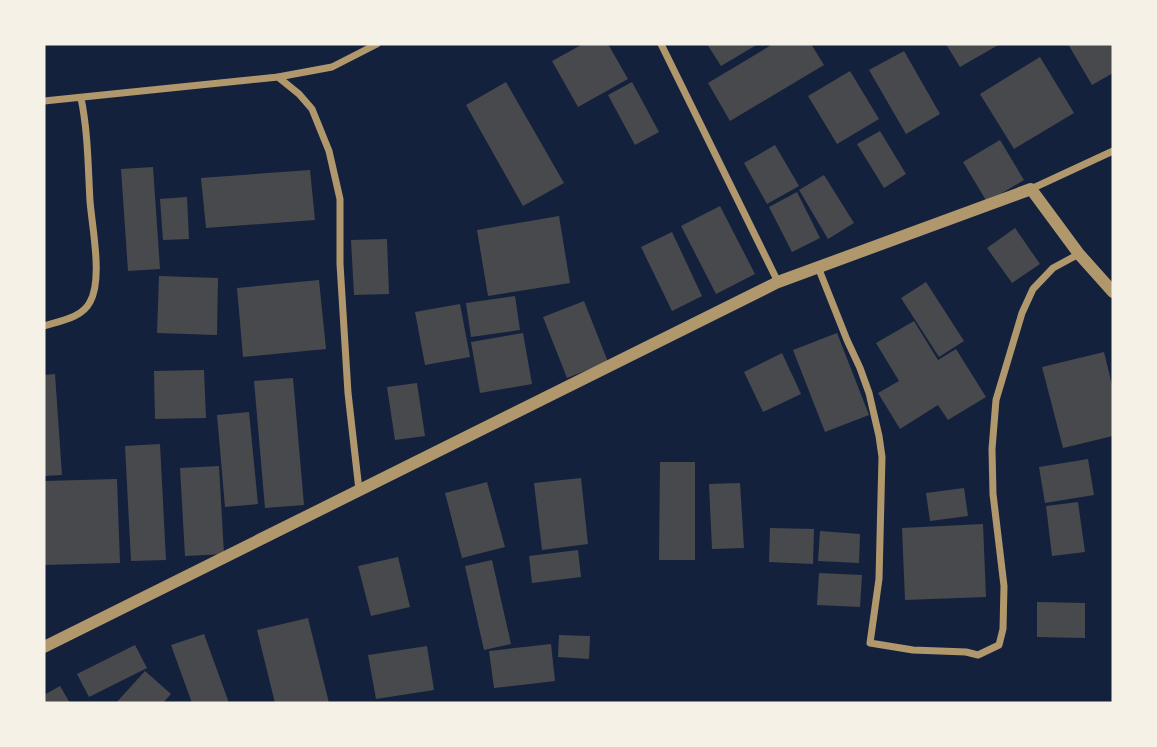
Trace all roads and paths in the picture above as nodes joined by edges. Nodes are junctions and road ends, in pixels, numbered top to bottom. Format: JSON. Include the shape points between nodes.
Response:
{"nodes":[{"id":1,"x":377,"y":44,"type":"edge"},
{"id":2,"x":662,"y":44,"type":"edge"},
{"id":3,"x":278,"y":77,"type":"junction"},
{"id":4,"x":81,"y":99,"type":"junction"},
{"id":5,"x":44,"y":101,"type":"edge"},
{"id":6,"x":1113,"y":151,"type":"edge"},
{"id":7,"x":1031,"y":189,"type":"junction"},
{"id":8,"x":1079,"y":254,"type":"junction"},
{"id":9,"x":818,"y":267,"type":"junction"},
{"id":10,"x":778,"y":282,"type":"junction"},
{"id":11,"x":1113,"y":292,"type":"edge"},
{"id":12,"x":44,"y":326,"type":"edge"},
{"id":13,"x":359,"y":490,"type":"junction"},
{"id":14,"x":44,"y":647,"type":"edge"}],
"edges":[{"from":1,"to":3,"type":"street","via":[[332,67]]},
{"from":2,"to":10,"type":"street"},
{"from":3,"to":4,"type":"street"},
{"from":3,"to":13,"type":"street","via":[[312,109],[329,151],[340,199],[348,393]]},
{"from":4,"to":5,"type":"street"},
{"from":4,"to":12,"type":"street","via":[[87,127],[95,289],[83,312]]},
{"from":6,"to":7,"type":"street"},
{"from":7,"to":8,"type":"street"},
{"from":7,"to":9,"type":"street"},
{"from":8,"to":9,"type":"street","via":[[1053,268],[1033,289],[996,400],[993,494],[1004,586],[1003,629],[999,645],[978,655],[870,643],[879,579],[882,457],[865,380]]},
{"from":8,"to":11,"type":"street"},
{"from":9,"to":10,"type":"street"},
{"from":10,"to":13,"type":"street"},
{"from":13,"to":14,"type":"street"}]}
